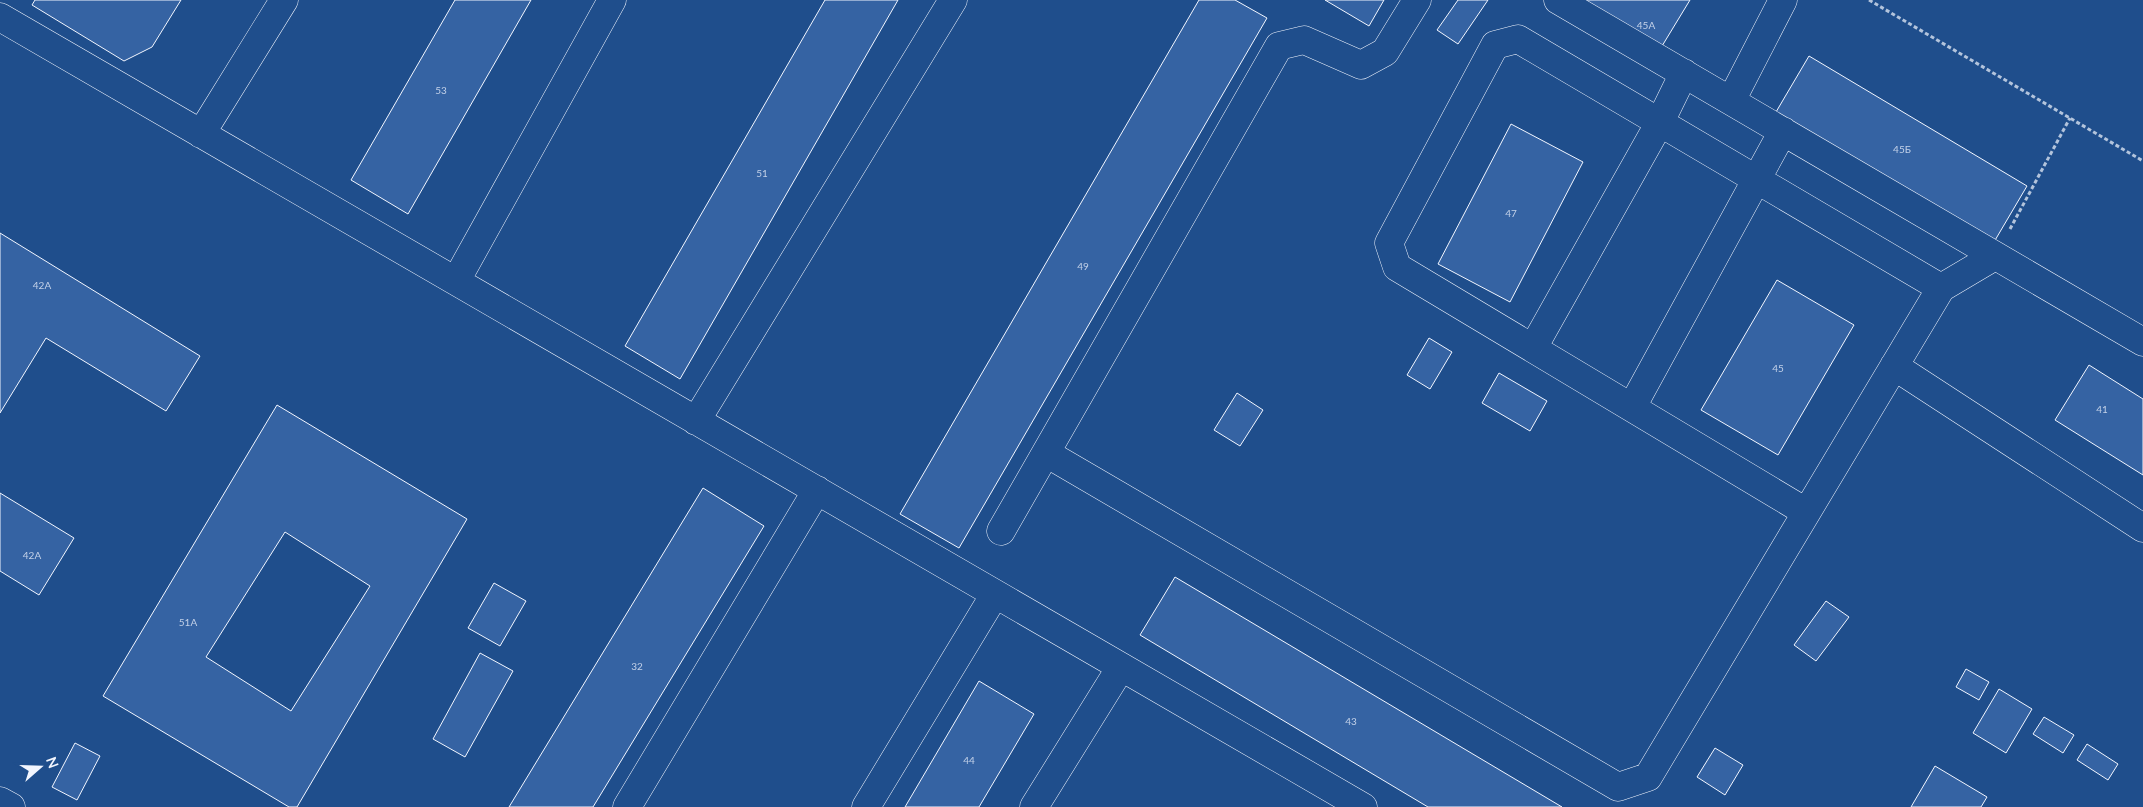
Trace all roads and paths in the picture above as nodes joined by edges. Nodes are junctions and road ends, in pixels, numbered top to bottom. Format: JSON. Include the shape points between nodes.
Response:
{"nodes":[{"id":1,"x":284,"y":0,"type":"edge"},
{"id":2,"x":612,"y":0,"type":"edge"},
{"id":3,"x":953,"y":0,"type":"edge"},
{"id":4,"x":1417,"y":0,"type":"edge"},
{"id":5,"x":1558,"y":0,"type":"edge"},
{"id":6,"x":1784,"y":0,"type":"edge"},
{"id":7,"x":1869,"y":0,"type":"edge"},
{"id":8,"x":0,"y":17,"type":"edge"},
{"id":9,"x":1684,"y":73,"type":"junction"},
{"id":10,"x":1731,"y":101,"type":"junction"},
{"id":11,"x":2070,"y":118,"type":"junction"},
{"id":12,"x":1660,"y":122,"type":"junction"},
{"id":13,"x":1783,"y":131,"type":"junction"},
{"id":14,"x":201,"y":134,"type":"junction"},
{"id":15,"x":2143,"y":161,"type":"edge"},
{"id":16,"x":1758,"y":180,"type":"junction"},
{"id":17,"x":1996,"y":256,"type":"junction"},
{"id":18,"x":456,"y":281,"type":"junction"},
{"id":19,"x":1941,"y":288,"type":"junction"},
{"id":20,"x":2143,"y":342,"type":"edge"},
{"id":21,"x":1533,"y":348,"type":"junction"},
{"id":22,"x":1894,"y":366,"type":"junction"},
{"id":23,"x":1632,"y":407,"type":"junction"},
{"id":24,"x":696,"y":420,"type":"junction"},
{"id":25,"x":1046,"y":452,"type":"junction"},
{"id":26,"x":817,"y":490,"type":"junction"},
{"id":27,"x":1806,"y":512,"type":"junction"},
{"id":28,"x":2143,"y":528,"type":"edge"},
{"id":29,"x":1001,"y":531,"type":"dead end"},
{"id":30,"x":995,"y":594,"type":"junction"},
{"id":31,"x":1121,"y":667,"type":"junction"},
{"id":32,"x":0,"y":801,"type":"edge"},
{"id":33,"x":10,"y":807,"type":"edge"},
{"id":34,"x":627,"y":807,"type":"edge"},
{"id":35,"x":866,"y":807,"type":"edge"},
{"id":36,"x":1034,"y":807,"type":"edge"},
{"id":37,"x":1363,"y":807,"type":"edge"}],
"edges":[{"from":1,"to":14,"type":"street"},
{"from":2,"to":18,"type":"street"},
{"from":3,"to":24,"type":"street"},
{"from":4,"to":25,"type":"street","via":[[1386,52],[1361,65],[1304,40],[1280,46]]},
{"from":5,"to":9,"type":"street"},
{"from":6,"to":10,"type":"street"},
{"from":7,"to":11,"type":"path"},
{"from":8,"to":14,"type":"street"},
{"from":9,"to":10,"type":"street"},
{"from":9,"to":12,"type":"street"},
{"from":10,"to":13,"type":"street"},
{"from":11,"to":15,"type":"path"},
{"from":11,"to":17,"type":"path"},
{"from":12,"to":16,"type":"street"},
{"from":12,"to":21,"type":"street"},
{"from":12,"to":21,"type":"street","via":[[1518,39],[1495,45],[1389,243],[1397,267]]},
{"from":13,"to":16,"type":"street"},
{"from":13,"to":17,"type":"street"},
{"from":14,"to":18,"type":"street"},
{"from":16,"to":19,"type":"street"},
{"from":16,"to":23,"type":"street"},
{"from":17,"to":19,"type":"street"},
{"from":17,"to":20,"type":"street"},
{"from":18,"to":24,"type":"street"},
{"from":19,"to":22,"type":"street"},
{"from":21,"to":23,"type":"street"},
{"from":22,"to":27,"type":"street"},
{"from":22,"to":28,"type":"street"},
{"from":23,"to":27,"type":"street"},
{"from":24,"to":26,"type":"street"},
{"from":25,"to":27,"type":"street","via":[[1618,787],[1648,777]]},
{"from":25,"to":29,"type":"street"},
{"from":26,"to":30,"type":"street"},
{"from":26,"to":34,"type":"street"},
{"from":30,"to":31,"type":"street"},
{"from":30,"to":35,"type":"street"},
{"from":31,"to":36,"type":"street"},
{"from":31,"to":37,"type":"street"},
{"from":32,"to":33,"type":"street"}]}
